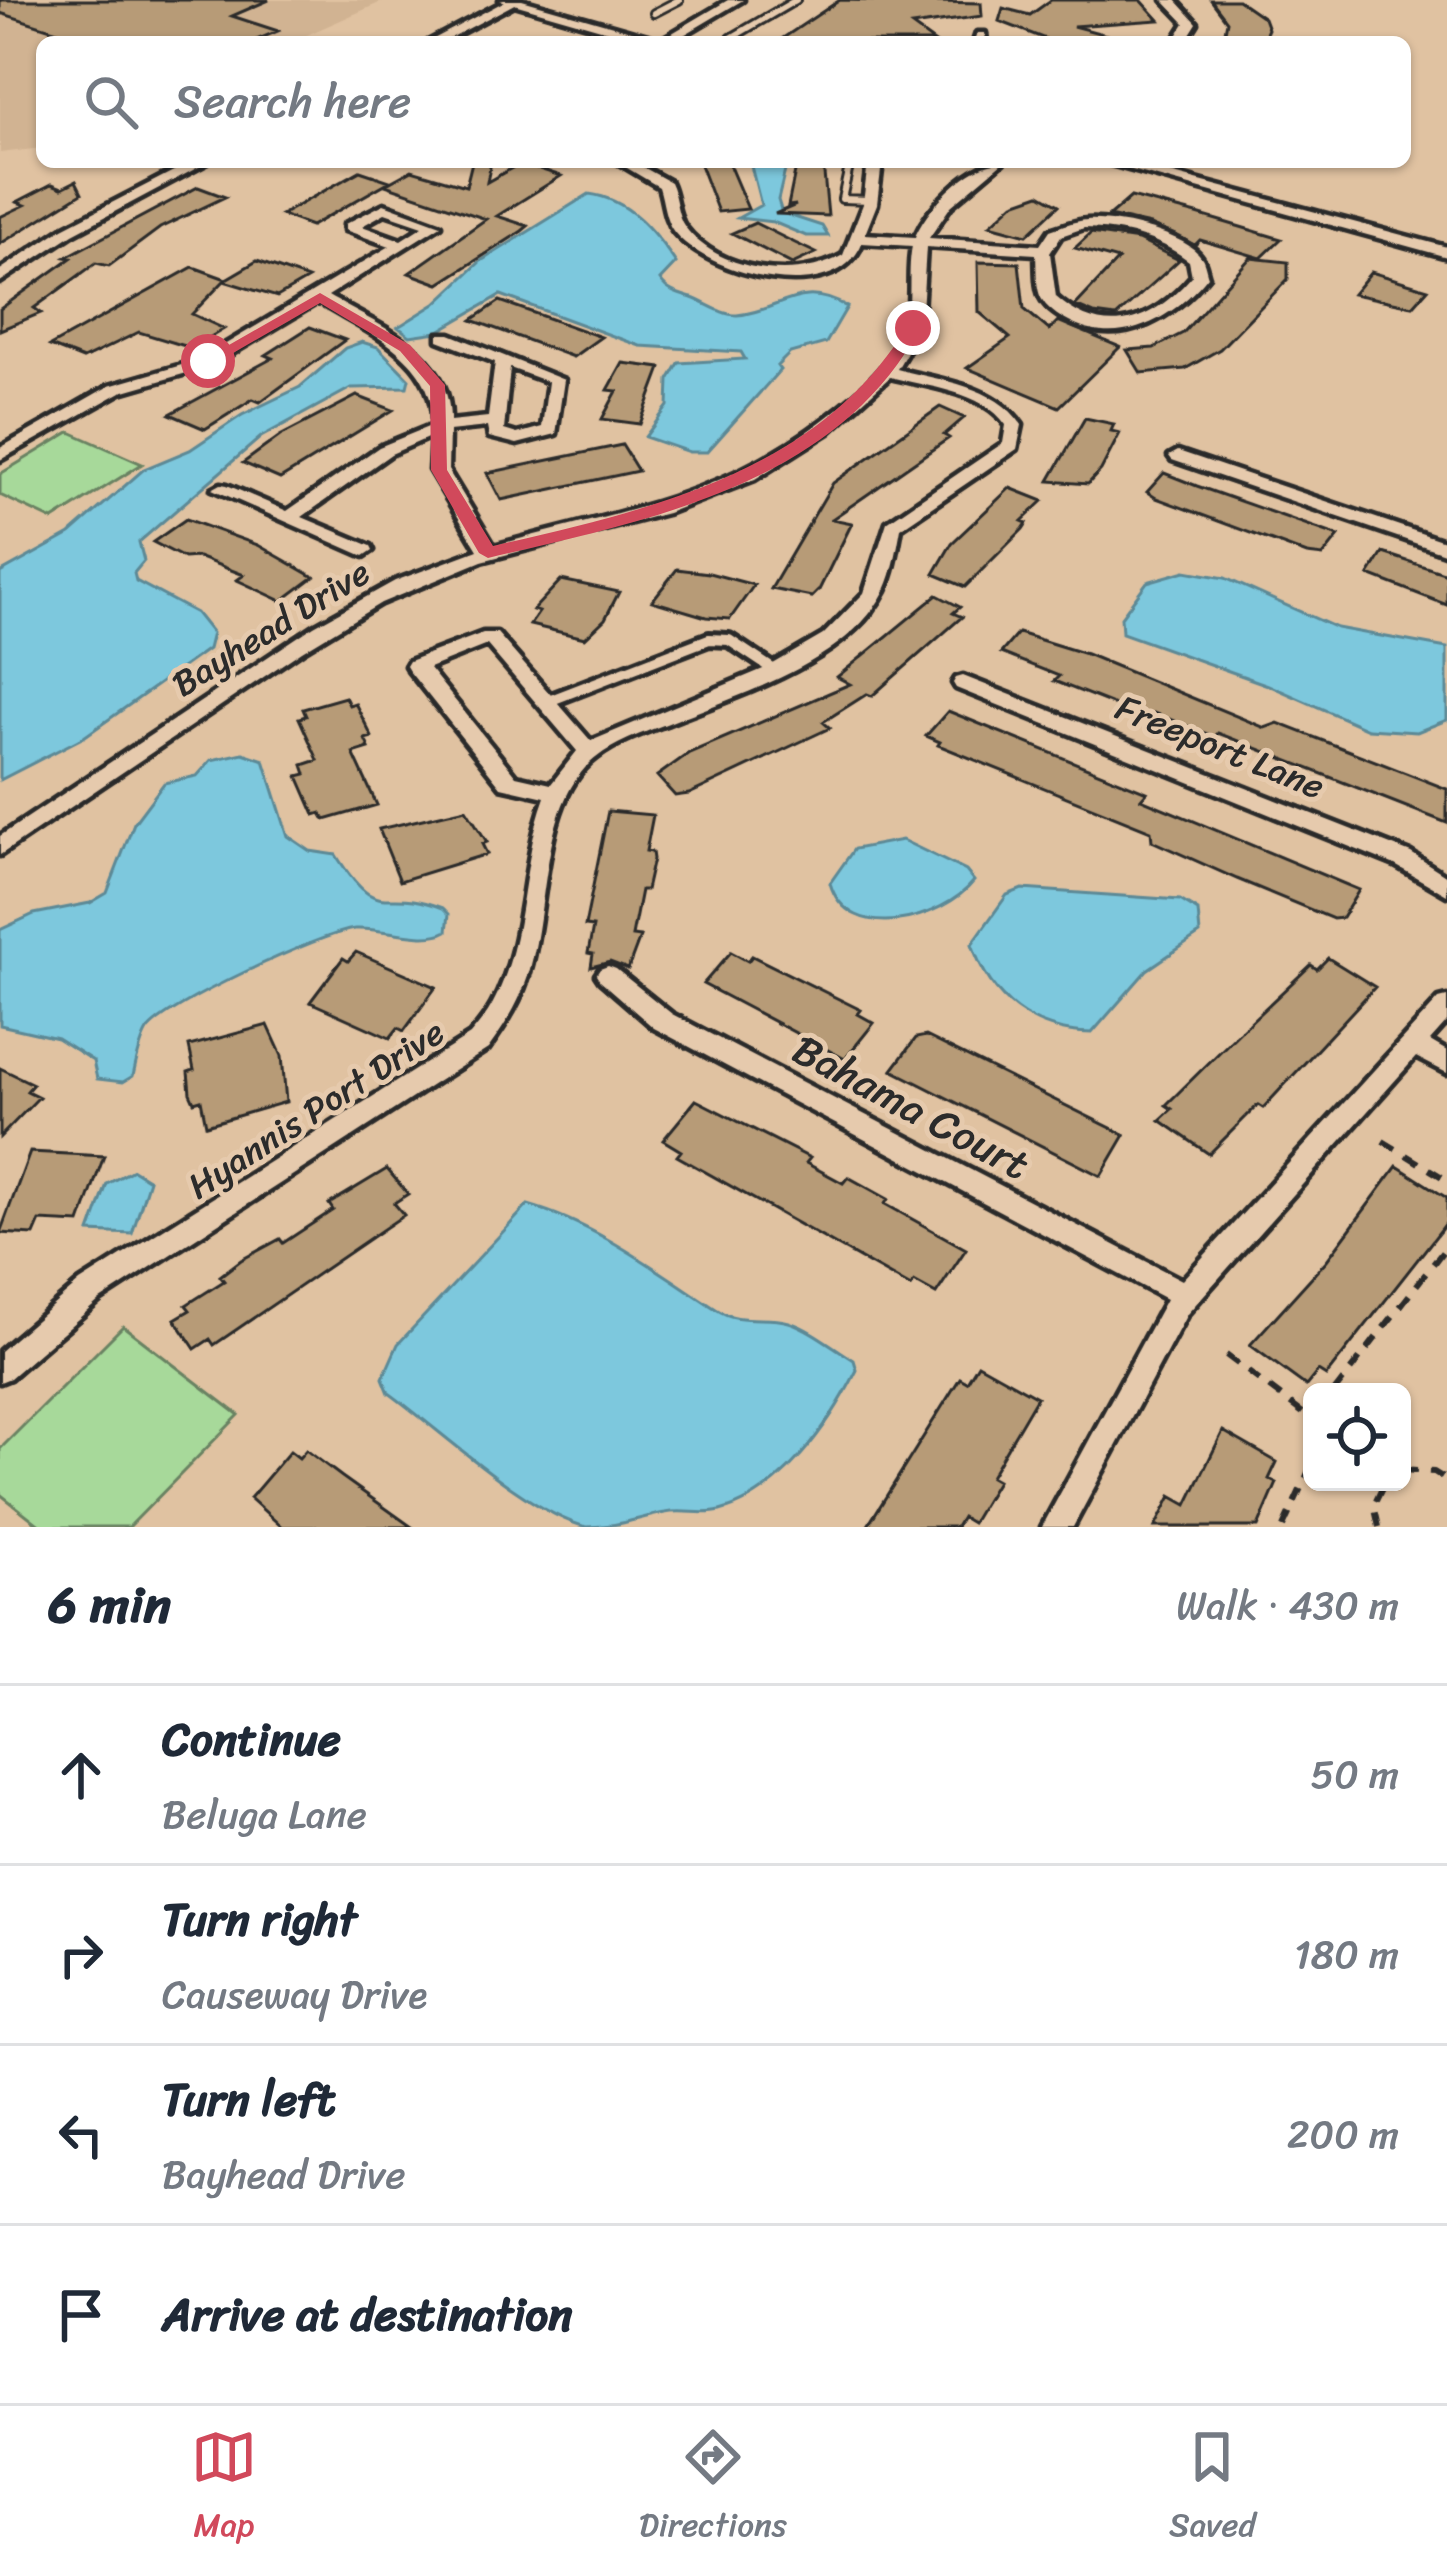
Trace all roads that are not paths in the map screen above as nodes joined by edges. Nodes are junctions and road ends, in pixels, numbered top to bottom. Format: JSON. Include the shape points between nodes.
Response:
{"nodes":[{"id":1,"x":512,"y":0,"type":"edge"},
{"id":2,"x":679,"y":0,"type":"edge"},
{"id":3,"x":737,"y":0,"type":"edge"},
{"id":4,"x":796,"y":0,"type":"edge"},
{"id":5,"x":1169,"y":0,"type":"edge"},
{"id":6,"x":654,"y":14,"type":"dead end"},
{"id":7,"x":445,"y":36,"type":"edge"},
{"id":8,"x":641,"y":36,"type":"edge"},
{"id":9,"x":674,"y":36,"type":"edge"},
{"id":10,"x":734,"y":36,"type":"edge"},
{"id":11,"x":1183,"y":36,"type":"edge"},
{"id":12,"x":189,"y":168,"type":"edge"},
{"id":13,"x":635,"y":168,"type":"edge"},
{"id":14,"x":849,"y":168,"type":"edge"},
{"id":15,"x":874,"y":168,"type":"edge"},
{"id":16,"x":989,"y":168,"type":"edge"},
{"id":17,"x":1133,"y":168,"type":"edge"},
{"id":18,"x":870,"y":200,"type":"junction"},
{"id":19,"x":855,"y":238,"type":"junction"},
{"id":20,"x":920,"y":242,"type":"junction"},
{"id":21,"x":401,"y":245,"type":"junction"},
{"id":22,"x":1044,"y":250,"type":"junction"},
{"id":23,"x":1447,"y":252,"type":"edge"},
{"id":24,"x":0,"y":277,"type":"edge"},
{"id":25,"x":320,"y":297,"type":"junction"},
{"id":26,"x":444,"y":337,"type":"dead end"},
{"id":27,"x":503,"y":360,"type":"junction"},
{"id":28,"x":885,"y":371,"type":"junction"},
{"id":29,"x":497,"y":422,"type":"junction"},
{"id":30,"x":440,"y":425,"type":"junction"},
{"id":31,"x":0,"y":455,"type":"edge"},
{"id":32,"x":1178,"y":457,"type":"dead end"},
{"id":33,"x":221,"y":489,"type":"dead end"},
{"id":34,"x":289,"y":518,"type":"junction"},
{"id":35,"x":1447,"y":548,"type":"edge"},
{"id":36,"x":364,"y":550,"type":"dead end"},
{"id":37,"x":488,"y":553,"type":"junction"},
{"id":38,"x":774,"y":670,"type":"junction"},
{"id":39,"x":963,"y":683,"type":"dead end"},
{"id":40,"x":546,"y":702,"type":"junction"},
{"id":41,"x":589,"y":752,"type":"junction"},
{"id":42,"x":559,"y":793,"type":"junction"},
{"id":43,"x":0,"y":847,"type":"edge"},
{"id":44,"x":1447,"y":886,"type":"edge"},
{"id":45,"x":608,"y":975,"type":"dead end"},
{"id":46,"x":1447,"y":1006,"type":"edge"},
{"id":47,"x":1413,"y":1043,"type":"junction"},
{"id":48,"x":1447,"y":1063,"type":"edge"},
{"id":49,"x":1185,"y":1295,"type":"junction"},
{"id":50,"x":0,"y":1369,"type":"edge"},
{"id":51,"x":1057,"y":1527,"type":"edge"}],
"edges":[{"from":1,"to":7,"type":"street"},
{"from":1,"to":8,"type":"street"},
{"from":2,"to":6,"type":"lane"},
{"from":3,"to":9,"type":"street"},
{"from":4,"to":10,"type":"lane"},
{"from":5,"to":11,"type":"street","via":[[1191,22]]},
{"from":12,"to":24,"type":"street"},
{"from":13,"to":19,"type":"street","via":[[665,185],[674,220],[692,242],[741,264],[810,275],[845,261]]},
{"from":14,"to":18,"type":"lane","via":[[842,199]]},
{"from":15,"to":18,"type":"street"},
{"from":16,"to":20,"type":"street","via":[[938,212]]},
{"from":17,"to":23,"type":"street"},
{"from":18,"to":19,"type":"street"},
{"from":19,"to":20,"type":"street"},
{"from":20,"to":22,"type":"street"},
{"from":20,"to":28,"type":"street","name":"Bayhead Drive","via":[[916,319]]},
{"from":21,"to":21,"type":"street","via":[[385,239],[350,227],[383,208],[434,225]]},
{"from":21,"to":25,"type":"street"},
{"from":22,"to":22,"type":"street","via":[[1055,233],[1075,225],[1133,231],[1182,247],[1199,263],[1200,276],[1154,321],[1094,322],[1048,298]]},
{"from":25,"to":30,"type":"street","via":[[423,363],[440,390]]},
{"from":25,"to":31,"type":"street","via":[[197,368],[115,389]]},
{"from":26,"to":27,"type":"street"},
{"from":27,"to":29,"type":"street"},
{"from":27,"to":29,"type":"street","via":[[556,380],[550,430],[518,439],[495,433]]},
{"from":28,"to":37,"type":"street","name":"Bayhead Drive","via":[[806,441],[734,484],[659,512]]},
{"from":28,"to":38,"type":"street","name":"Hyannis Port Drive","via":[[992,402],[1011,420],[1014,440],[893,526],[871,598],[829,637]]},
{"from":29,"to":30,"type":"street"},
{"from":30,"to":34,"type":"street","via":[[411,433]]},
{"from":30,"to":37,"type":"street","via":[[442,480]]},
{"from":32,"to":35,"type":"street"},
{"from":33,"to":34,"type":"street"},
{"from":34,"to":36,"type":"street"},
{"from":37,"to":43,"type":"street","name":"Bayhead Drive","via":[[333,621]]},
{"from":38,"to":40,"type":"lane","via":[[729,640],[709,639]]},
{"from":38,"to":41,"type":"street","name":"Hyannis Port Drive"},
{"from":39,"to":44,"type":"street","name":"Freeport Lane","via":[[1403,860]]},
{"from":40,"to":41,"type":"street"},
{"from":40,"to":42,"type":"street","via":[[490,637],[416,665],[509,782]]},
{"from":41,"to":42,"type":"street","name":"Hyannis Port Drive"},
{"from":42,"to":50,"type":"street","name":"Hyannis Port Drive","via":[[517,985],[478,1042],[90,1292]]},
{"from":45,"to":49,"type":"street","name":"Bahama Court","via":[[664,1022]]},
{"from":46,"to":47,"type":"street"},
{"from":47,"to":48,"type":"street"},
{"from":47,"to":49,"type":"street"},
{"from":49,"to":51,"type":"street"}]}
